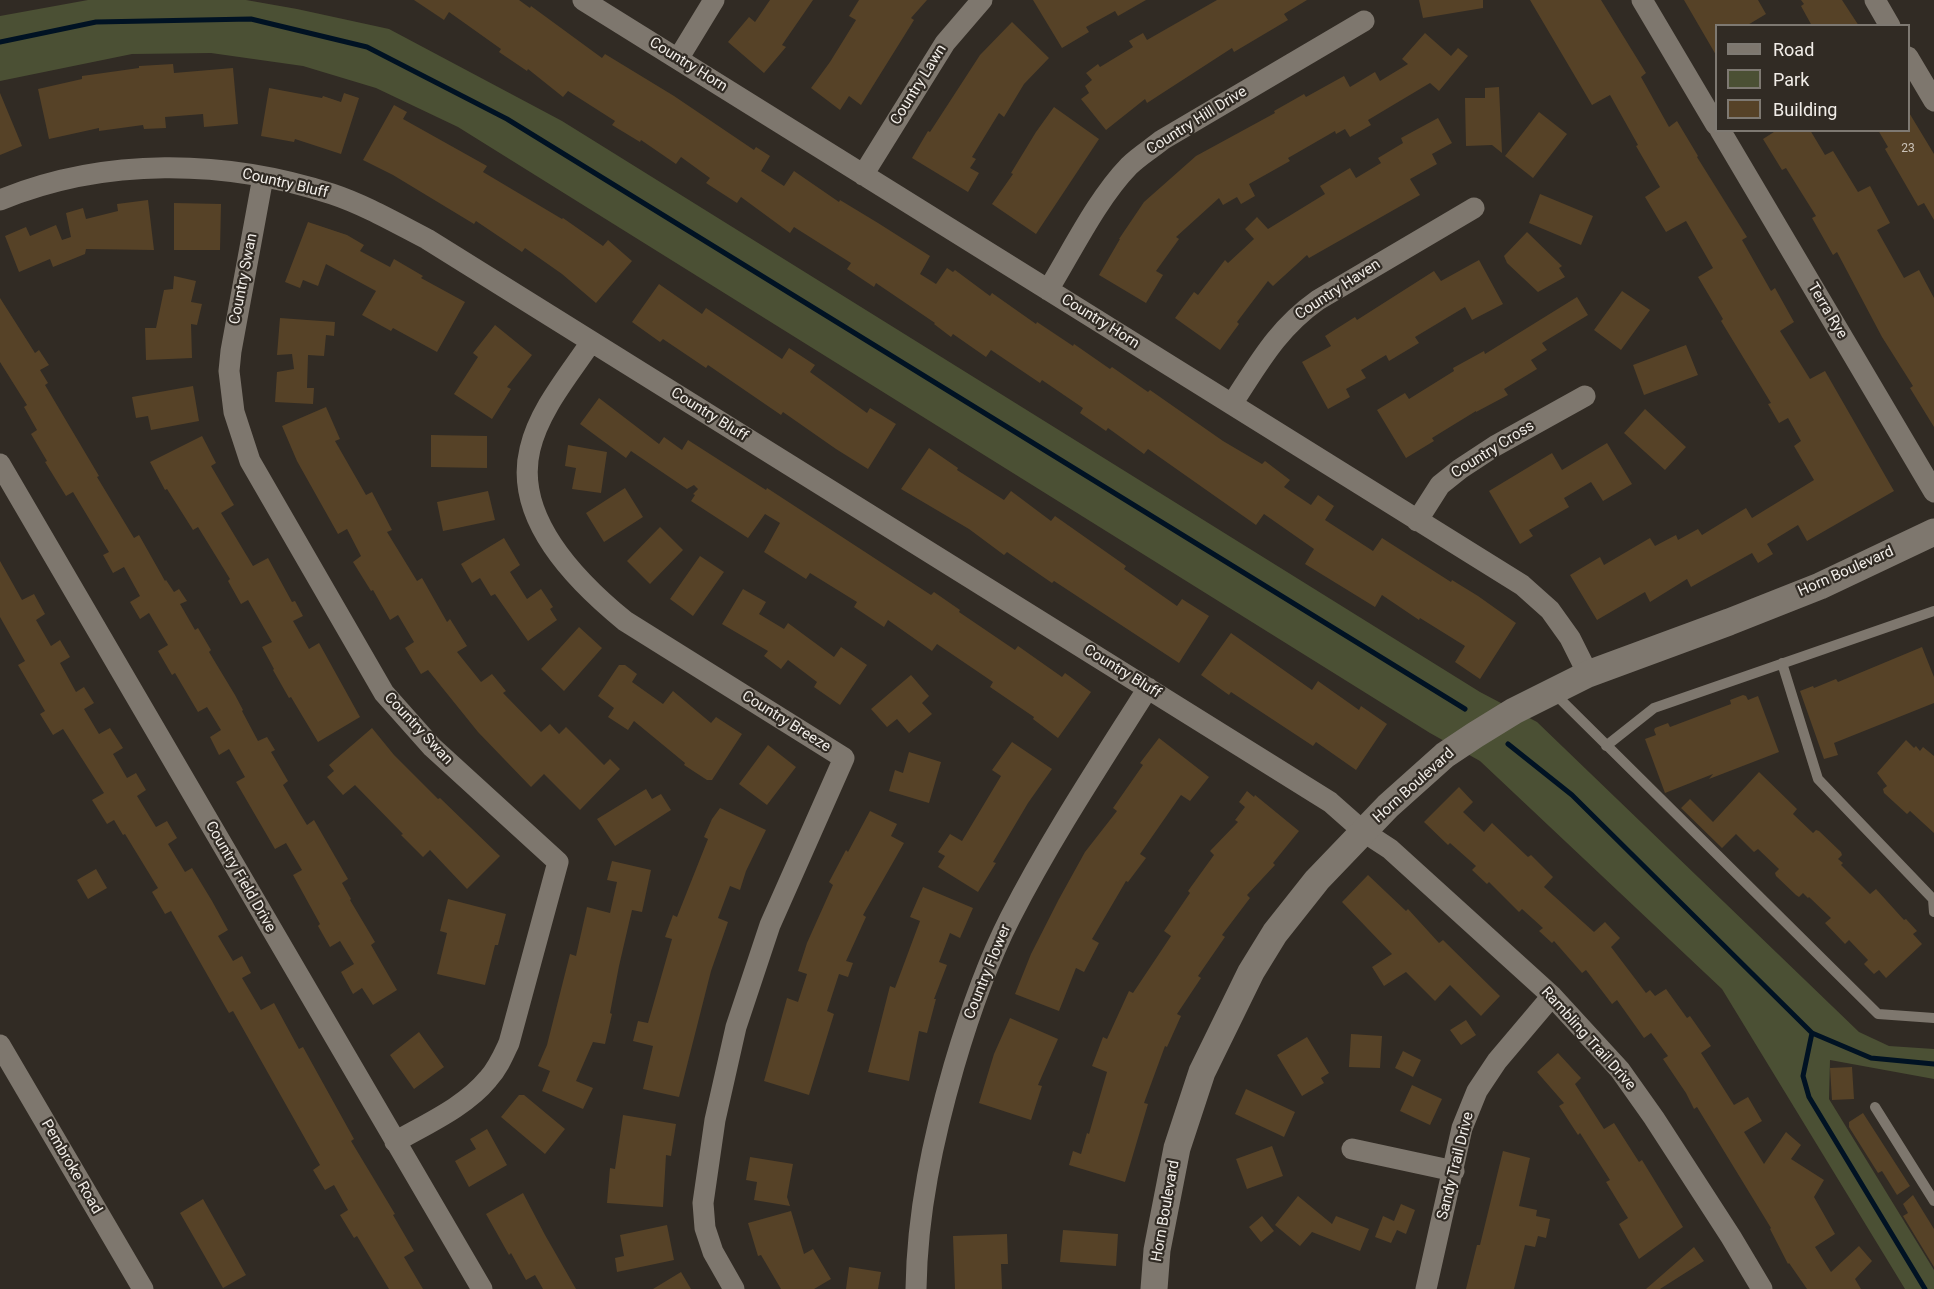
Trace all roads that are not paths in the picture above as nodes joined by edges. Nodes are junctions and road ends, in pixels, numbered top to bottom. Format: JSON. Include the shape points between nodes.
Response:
{"nodes":[{"id":1,"x":583,"y":0,"type":"edge"},
{"id":2,"x":714,"y":0,"type":"edge"},
{"id":3,"x":982,"y":0,"type":"edge"},
{"id":4,"x":1642,"y":0,"type":"edge"},
{"id":5,"x":1875,"y":0,"type":"edge"},
{"id":6,"x":1364,"y":21,"type":"dead end"},
{"id":7,"x":1889,"y":24,"type":"edge"},
{"id":8,"x":678,"y":58,"type":"junction"},
{"id":9,"x":1910,"y":60,"type":"edge"},
{"id":10,"x":1934,"y":101,"type":"edge"},
{"id":11,"x":1715,"y":123,"type":"edge"},
{"id":12,"x":1721,"y":132,"type":"edge"},
{"id":13,"x":863,"y":175,"type":"junction"},
{"id":14,"x":263,"y":177,"type":"junction"},
{"id":15,"x":0,"y":200,"type":"edge"},
{"id":16,"x":1474,"y":208,"type":"dead end"},
{"id":17,"x":1048,"y":290,"type":"junction"},
{"id":18,"x":591,"y":342,"type":"junction"},
{"id":19,"x":1585,"y":396,"type":"dead end"},
{"id":20,"x":1232,"y":404,"type":"junction"},
{"id":21,"x":0,"y":464,"type":"edge"},
{"id":22,"x":1934,"y":492,"type":"edge"},
{"id":23,"x":1417,"y":521,"type":"junction"},
{"id":24,"x":1934,"y":532,"type":"edge"},
{"id":25,"x":1934,"y":611,"type":"edge"},
{"id":26,"x":1782,"y":663,"type":"junction"},
{"id":27,"x":1588,"y":674,"type":"junction"},
{"id":28,"x":1148,"y":688,"type":"junction"},
{"id":29,"x":1552,"y":692,"type":"junction"},
{"id":30,"x":1606,"y":746,"type":"junction"},
{"id":31,"x":1364,"y":832,"type":"junction"},
{"id":32,"x":1934,"y":912,"type":"edge"},
{"id":33,"x":1552,"y":996,"type":"junction"},
{"id":34,"x":1934,"y":1018,"type":"edge"},
{"id":35,"x":0,"y":1045,"type":"edge"},
{"id":36,"x":1875,"y":1107,"type":"dead end"},
{"id":37,"x":395,"y":1142,"type":"junction"},
{"id":38,"x":1352,"y":1149,"type":"dead end"},
{"id":39,"x":1454,"y":1171,"type":"junction"},
{"id":40,"x":1934,"y":1201,"type":"edge"},
{"id":41,"x":1754,"y":1286,"type":"edge"},
{"id":42,"x":143,"y":1289,"type":"edge"},
{"id":43,"x":482,"y":1289,"type":"edge"},
{"id":44,"x":734,"y":1289,"type":"edge"},
{"id":45,"x":916,"y":1289,"type":"edge"},
{"id":46,"x":1154,"y":1289,"type":"edge"},
{"id":47,"x":1426,"y":1289,"type":"edge"}],
"edges":[{"from":1,"to":8,"type":"street","name":"Country Horn"},
{"from":2,"to":8,"type":"street"},
{"from":3,"to":13,"type":"street","name":"Country Lawn","via":[[945,43]]},
{"from":4,"to":11,"type":"street"},
{"from":5,"to":7,"type":"street"},
{"from":6,"to":17,"type":"street","name":"Country Hill Drive","via":[[1144,153],[1105,196]]},
{"from":8,"to":13,"type":"street","name":"Country Horn"},
{"from":9,"to":10,"type":"street"},
{"from":12,"to":22,"type":"street","name":"Terra Rye"},
{"from":13,"to":17,"type":"street","name":"Country Horn"},
{"from":14,"to":15,"type":"street","name":"Country Bluff","via":[[233,171],[130,169],[78,176]]},
{"from":14,"to":18,"type":"street","name":"Country Bluff","via":[[334,195],[381,215],[427,239]]},
{"from":14,"to":37,"type":"street","name":"Country Swan","via":[[230,372],[234,412],[250,461],[384,693],[432,747],[558,862],[500,1064],[473,1094]]},
{"from":16,"to":20,"type":"street","name":"Country Haven","via":[[1301,312],[1276,337]]},
{"from":17,"to":20,"type":"street","name":"Country Horn"},
{"from":18,"to":28,"type":"street","name":"Country Bluff"},
{"from":18,"to":44,"type":"street","name":"Country Breeze","via":[[542,417],[530,449],[526,478],[531,507],[558,554],[600,601],[625,621],[844,758],[770,925],[736,1027],[715,1120],[703,1203],[705,1228],[712,1252]]},
{"from":19,"to":23,"type":"street","name":"Country Cross","via":[[1460,468],[1440,486]]},
{"from":20,"to":23,"type":"street","name":"Country Horn"},
{"from":21,"to":37,"type":"street","name":"Country Field Drive"},
{"from":23,"to":27,"type":"street","name":"Country Horn","via":[[1522,585],[1550,610]]},
{"from":24,"to":27,"type":"street","name":"Horn Boulevard","via":[[1820,586]]},
{"from":25,"to":26,"type":"lane"},
{"from":26,"to":30,"type":"lane","via":[[1654,708]]},
{"from":26,"to":32,"type":"lane","via":[[1818,779],[1933,899]]},
{"from":27,"to":29,"type":"street","name":"Horn Boulevard"},
{"from":28,"to":31,"type":"street","name":"Country Bluff","via":[[1330,802]]},
{"from":28,"to":45,"type":"street","name":"Country Flower","via":[[1046,852],[984,974],[935,1140],[924,1194]]},
{"from":29,"to":30,"type":"lane"},
{"from":29,"to":31,"type":"street","name":"Horn Boulevard","via":[[1445,755]]},
{"from":30,"to":34,"type":"lane","via":[[1878,1014]]},
{"from":31,"to":33,"type":"street","name":"Rambling Trail Drive","via":[[1390,849]]},
{"from":31,"to":46,"type":"street","name":"Horn Boulevard","via":[[1317,880],[1275,933],[1251,972],[1202,1072],[1177,1148],[1157,1250]]},
{"from":33,"to":39,"type":"street","name":"Sandy Trail Drive","via":[[1477,1091],[1462,1128]]},
{"from":33,"to":41,"type":"street","name":"Rambling Trail Drive","via":[[1620,1070],[1654,1118]]},
{"from":35,"to":42,"type":"street","name":"Pembroke Road"},
{"from":36,"to":40,"type":"lane"},
{"from":37,"to":43,"type":"street","name":"Country Field Drive"},
{"from":38,"to":39,"type":"street"},
{"from":39,"to":47,"type":"street","name":"Sandy Trail Drive"}]}
